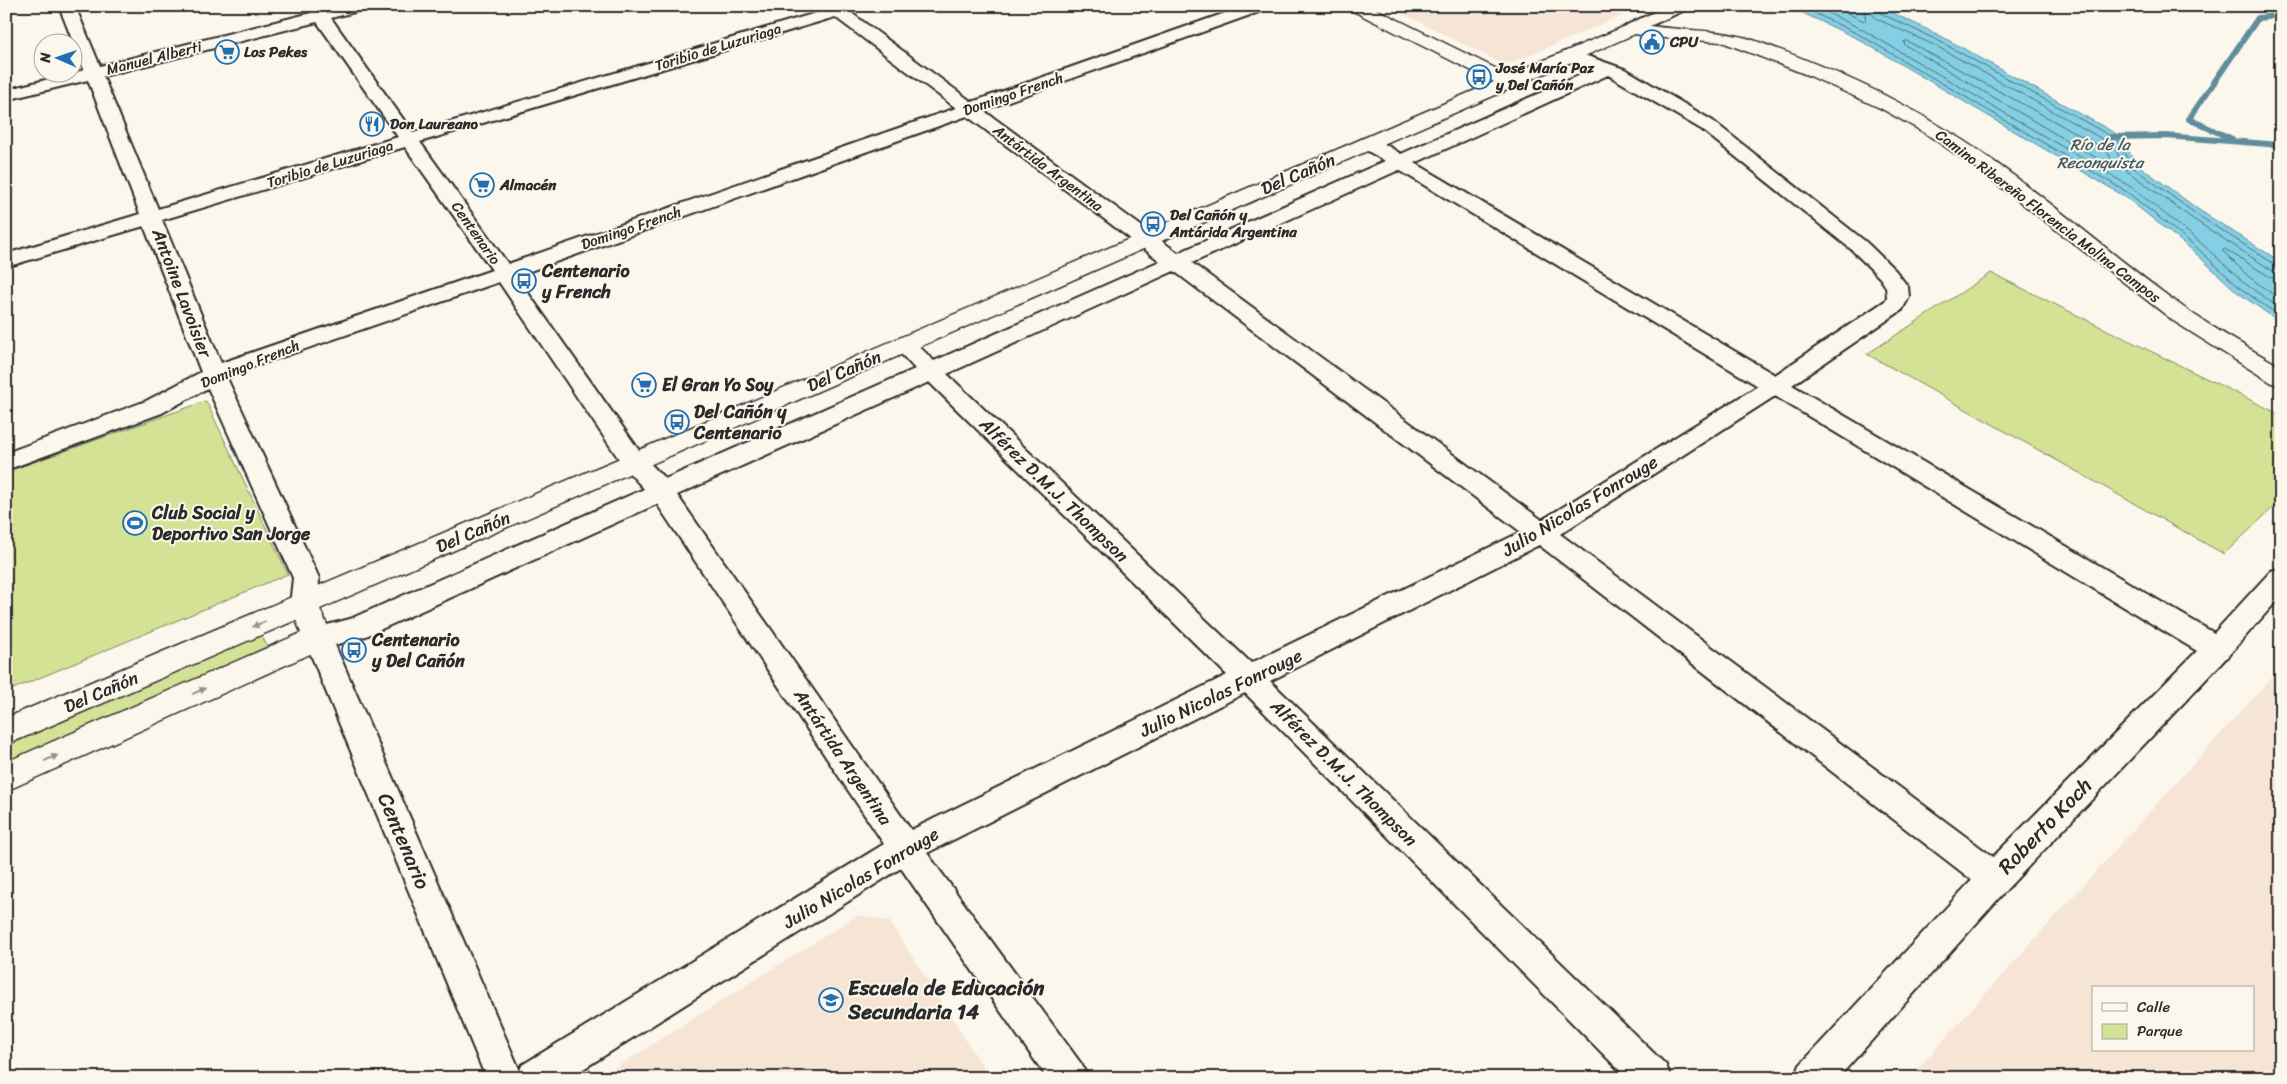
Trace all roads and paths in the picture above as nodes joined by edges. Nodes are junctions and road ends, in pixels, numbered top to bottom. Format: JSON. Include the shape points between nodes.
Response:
{"nodes":[{"id":1,"x":67,"y":6,"type":"edge"},
{"id":2,"x":360,"y":6,"type":"edge"},
{"id":3,"x":1261,"y":6,"type":"edge"},
{"id":4,"x":1357,"y":6,"type":"edge"},
{"id":5,"x":1681,"y":6,"type":"edge"},
{"id":6,"x":841,"y":8,"type":"edge"},
{"id":7,"x":318,"y":11,"type":"edge"},
{"id":8,"x":1633,"y":28,"type":"junction"},
{"id":9,"x":1570,"y":56,"type":"junction"},
{"id":10,"x":1606,"y":70,"type":"junction"},
{"id":11,"x":94,"y":73,"type":"junction"},
{"id":12,"x":1508,"y":82,"type":"junction"},
{"id":13,"x":6,"y":96,"type":"edge"},
{"id":14,"x":969,"y":109,"type":"junction"},
{"id":15,"x":410,"y":140,"type":"junction"},
{"id":16,"x":1368,"y":144,"type":"junction"},
{"id":17,"x":1400,"y":163,"type":"junction"},
{"id":18,"x":152,"y":217,"type":"junction"},
{"id":19,"x":1144,"y":240,"type":"junction"},
{"id":20,"x":6,"y":261,"type":"edge"},
{"id":21,"x":1175,"y":263,"type":"junction"},
{"id":22,"x":504,"y":273,"type":"junction"},
{"id":23,"x":904,"y":345,"type":"junction"},
{"id":24,"x":931,"y":372,"type":"junction"},
{"id":25,"x":214,"y":375,"type":"junction"},
{"id":26,"x":2281,"y":378,"type":"edge"},
{"id":27,"x":1776,"y":386,"type":"junction"},
{"id":28,"x":6,"y":462,"type":"edge"},
{"id":29,"x":634,"y":462,"type":"junction"},
{"id":30,"x":661,"y":491,"type":"junction"},
{"id":31,"x":1541,"y":533,"type":"junction"},
{"id":32,"x":2281,"y":578,"type":"edge"},
{"id":33,"x":304,"y":605,"type":"junction"},
{"id":34,"x":318,"y":638,"type":"junction"},
{"id":35,"x":2218,"y":649,"type":"junction"},
{"id":36,"x":1249,"y":679,"type":"junction"},
{"id":37,"x":6,"y":732,"type":"edge"},
{"id":38,"x":6,"y":777,"type":"edge"},
{"id":39,"x":905,"y":848,"type":"junction"},
{"id":40,"x":1995,"y":878,"type":"junction"},
{"id":41,"x":504,"y":1078,"type":"edge"},
{"id":42,"x":535,"y":1078,"type":"edge"},
{"id":43,"x":1069,"y":1078,"type":"edge"},
{"id":44,"x":1652,"y":1078,"type":"edge"},
{"id":45,"x":1813,"y":1078,"type":"edge"}],
"edges":[{"from":1,"to":11,"type":"street","name":"Antoine Lavoisier"},
{"from":2,"to":7,"type":"street","name":"Manuel Alberti"},
{"from":3,"to":14,"type":"street","name":"Domingo French"},
{"from":4,"to":12,"type":"street"},
{"from":5,"to":8,"type":"street","name":"Del Cañón"},
{"from":6,"to":14,"type":"street","name":"Antártida Argentina"},
{"from":6,"to":15,"type":"street","name":"Toribio de Luzuriaga"},
{"from":7,"to":11,"type":"street","name":"Manuel Alberti"},
{"from":7,"to":15,"type":"street","name":"Centenario"},
{"from":8,"to":9,"type":"street","name":"Del Cañón"},
{"from":8,"to":26,"type":"street","name":"Camino Ribereño Florencia Molina Campos","via":[[1650,32],[1704,34],[1733,40],[1816,72],[1932,129],[1982,163],[2183,317]]},
{"from":9,"to":10,"type":"street"},
{"from":9,"to":12,"type":"street","name":"Del Cañón"},
{"from":10,"to":17,"type":"street","name":"Del Cañón"},
{"from":10,"to":27,"type":"street","name":"Julio Nicolas Fonrouge","via":[[1621,74],[1707,125],[1859,246],[1888,274],[1896,287],[1898,297],[1894,305]]},
{"from":11,"to":13,"type":"street","name":"Manuel Alberti"},
{"from":11,"to":18,"type":"street","name":"Antoine Lavoisier"},
{"from":12,"to":16,"type":"street","name":"Del Cañón"},
{"from":14,"to":19,"type":"street","name":"Antártida Argentina"},
{"from":14,"to":22,"type":"street","name":"Domingo French"},
{"from":15,"to":18,"type":"street","name":"Toribio de Luzuriaga"},
{"from":15,"to":22,"type":"street","name":"Centenario"},
{"from":16,"to":17,"type":"street"},
{"from":16,"to":19,"type":"street","name":"Del Cañón"},
{"from":17,"to":21,"type":"street","name":"Del Cañón"},
{"from":17,"to":27,"type":"street"},
{"from":18,"to":20,"type":"street","name":"Toribio de Luzuriaga"},
{"from":18,"to":25,"type":"street","name":"Antoine Lavoisier"},
{"from":19,"to":21,"type":"street","name":"Antártida Argentina"},
{"from":19,"to":23,"type":"street","name":"Del Cañón"},
{"from":21,"to":24,"type":"street","name":"Del Cañón"},
{"from":21,"to":31,"type":"street","name":"Antártida Argentina"},
{"from":22,"to":25,"type":"street","name":"Domingo French"},
{"from":22,"to":29,"type":"street","name":"Centenario"},
{"from":23,"to":24,"type":"street","name":"Alférez D.M.J. Thompson"},
{"from":23,"to":29,"type":"street","name":"Del Cañón"},
{"from":24,"to":30,"type":"street","name":"Del Cañón"},
{"from":24,"to":36,"type":"street","name":"Alférez D.M.J. Thompson"},
{"from":25,"to":28,"type":"street","name":"Domingo French","via":[[154,407]]},
{"from":25,"to":33,"type":"street","name":"Antoine Lavoisier","via":[[306,578]]},
{"from":27,"to":31,"type":"street","name":"Julio Nicolas Fonrouge"},
{"from":27,"to":35,"type":"street"},
{"from":29,"to":30,"type":"street","name":"Antártida Argentina"},
{"from":29,"to":33,"type":"street","name":"Del Cañón"},
{"from":30,"to":34,"type":"street","name":"Del Cañón","via":[[356,628]]},
{"from":30,"to":39,"type":"street","name":"Antártida Argentina"},
{"from":31,"to":36,"type":"street","name":"Julio Nicolas Fonrouge"},
{"from":31,"to":40,"type":"street","name":"Antártida Argentina"},
{"from":32,"to":35,"type":"street","name":"Roberto Koch"},
{"from":33,"to":34,"type":"street","name":"Centenario"},
{"from":33,"to":37,"type":"street","name":"Del Cañón","one_way":true},
{"from":38,"to":34,"type":"street","name":"Del Cañón","one_way":true},
{"from":34,"to":41,"type":"street","name":"Centenario"},
{"from":35,"to":40,"type":"street","name":"Roberto Koch"},
{"from":36,"to":39,"type":"street","name":"Julio Nicolas Fonrouge"},
{"from":36,"to":44,"type":"street","name":"Alférez D.M.J. Thompson"},
{"from":39,"to":42,"type":"street","name":"Julio Nicolas Fonrouge"},
{"from":39,"to":43,"type":"street","name":"Antártida Argentina"},
{"from":40,"to":45,"type":"street","name":"Roberto Koch"}]}
